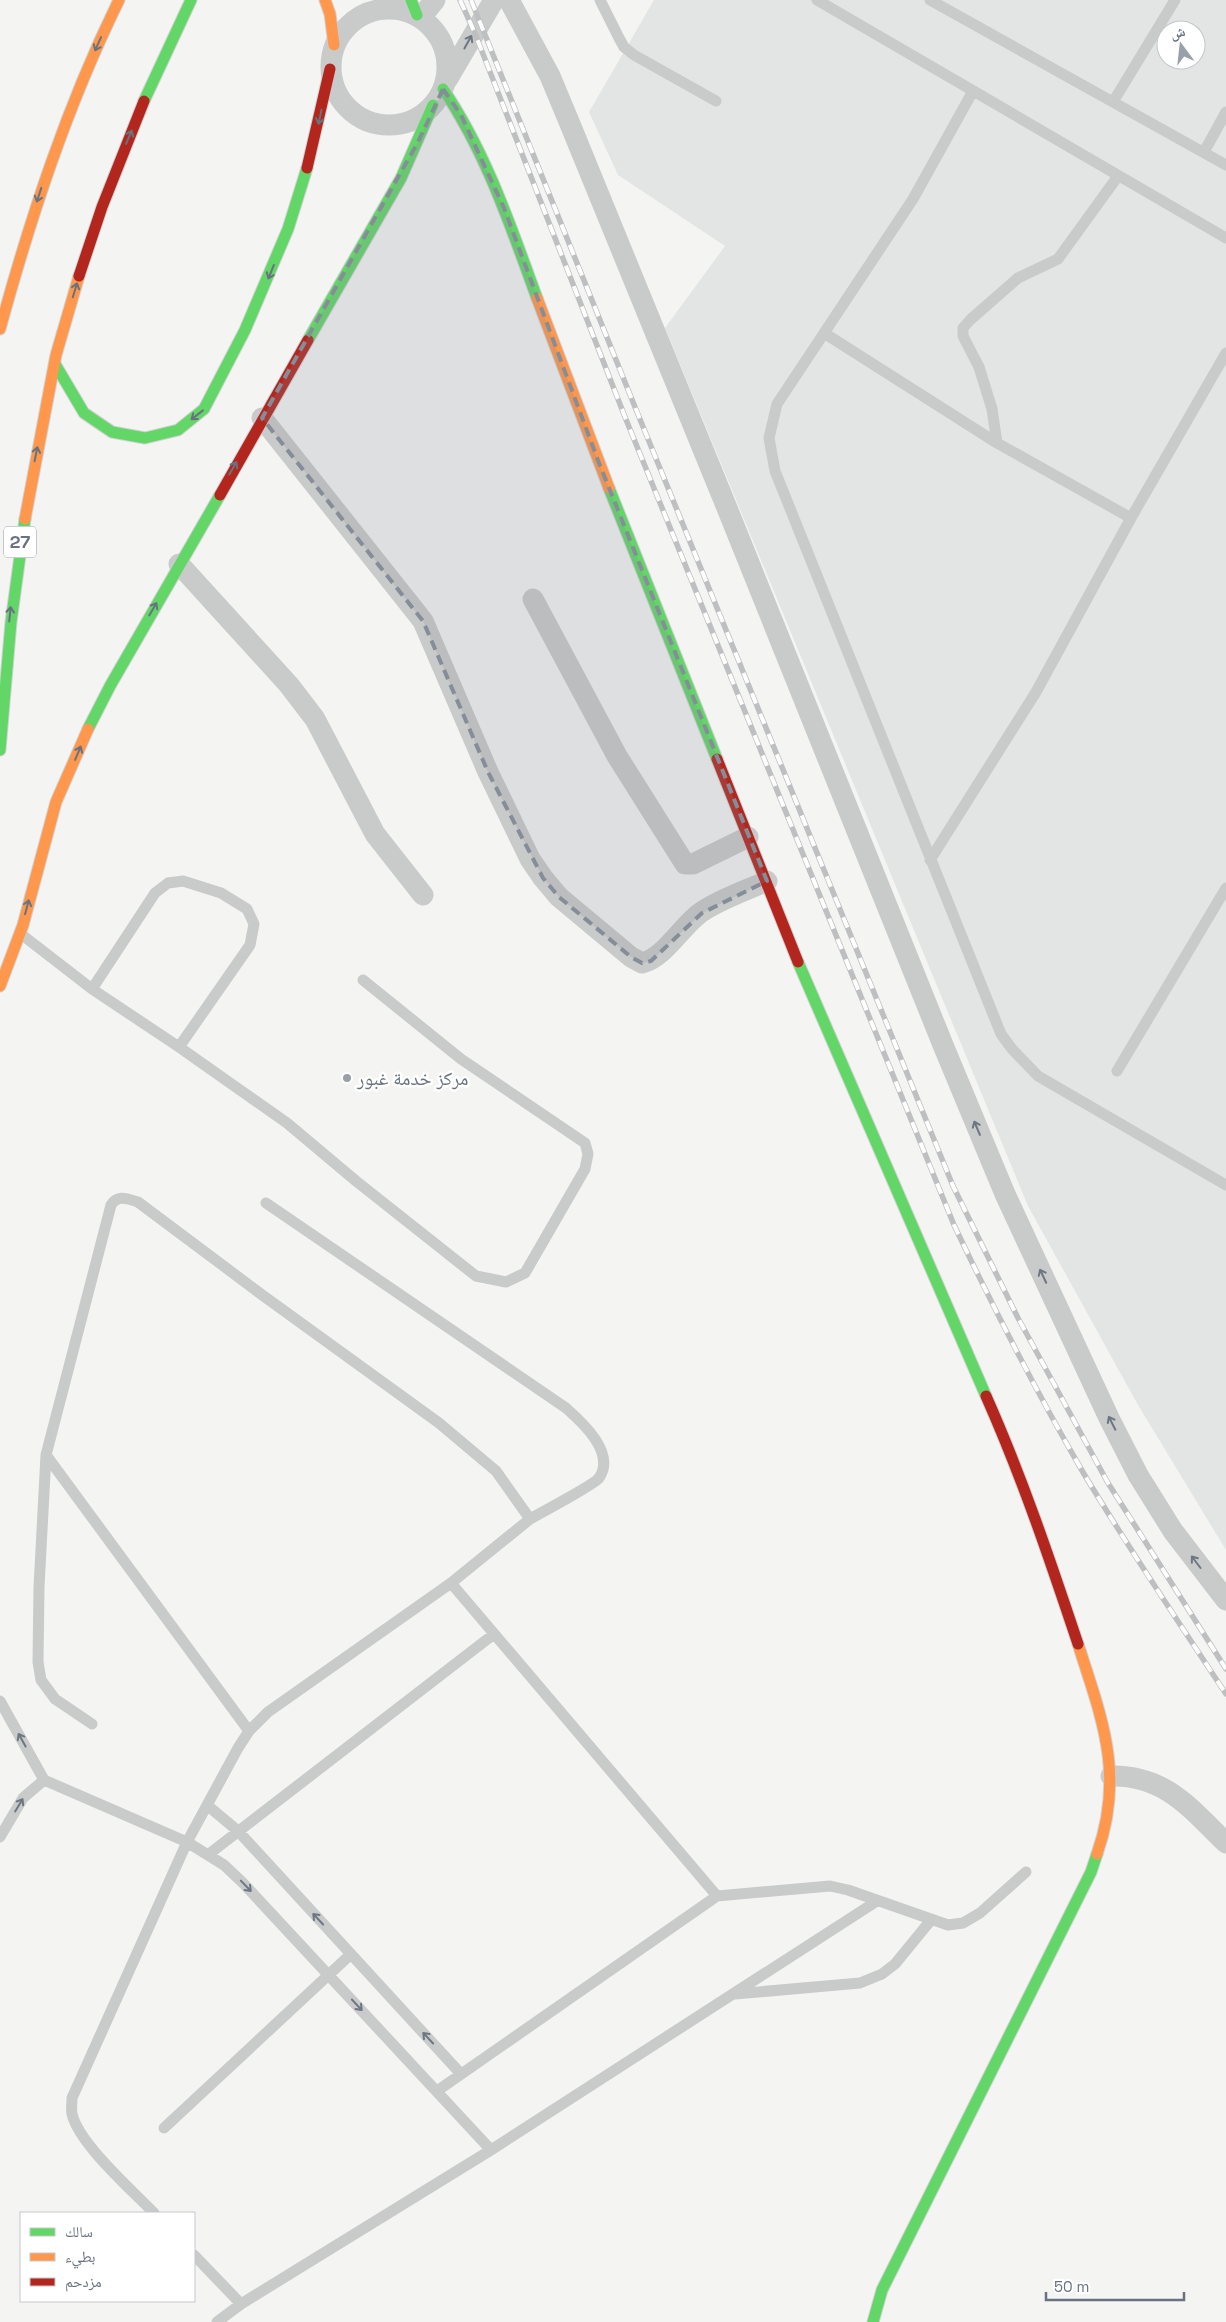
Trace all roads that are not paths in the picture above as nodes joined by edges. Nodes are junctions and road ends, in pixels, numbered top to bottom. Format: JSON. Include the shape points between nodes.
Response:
{"nodes":[{"id":1,"x":118,"y":0,"type":"edge"},
{"id":2,"x":192,"y":0,"type":"edge"},
{"id":3,"x":325,"y":0,"type":"edge"},
{"id":4,"x":436,"y":0,"type":"edge"},
{"id":5,"x":494,"y":0,"type":"edge"},
{"id":6,"x":509,"y":0,"type":"edge"},
{"id":7,"x":600,"y":0,"type":"edge"},
{"id":8,"x":817,"y":0,"type":"edge"},
{"id":9,"x":930,"y":0,"type":"edge"},
{"id":10,"x":1175,"y":0,"type":"edge"},
{"id":11,"x":416,"y":11,"type":"edge"},
{"id":12,"x":334,"y":45,"type":"junction"},
{"id":13,"x":330,"y":69,"type":"junction"},
{"id":14,"x":973,"y":91,"type":"junction"},
{"id":15,"x":440,"y":93,"type":"junction"},
{"id":16,"x":716,"y":101,"type":"dead end"},
{"id":17,"x":1113,"y":102,"type":"junction"},
{"id":18,"x":1226,"y":112,"type":"edge"},
{"id":19,"x":1204,"y":152,"type":"junction"},
{"id":20,"x":1226,"y":165,"type":"edge"},
{"id":21,"x":1118,"y":176,"type":"junction"},
{"id":22,"x":1226,"y":238,"type":"edge"},
{"id":23,"x":0,"y":329,"type":"edge"},
{"id":24,"x":824,"y":334,"type":"junction"},
{"id":25,"x":1226,"y":353,"type":"edge"},
{"id":26,"x":55,"y":364,"type":"junction"},
{"id":27,"x":262,"y":418,"type":"junction"},
{"id":28,"x":997,"y":443,"type":"junction"},
{"id":29,"x":1131,"y":518,"type":"junction"},
{"id":30,"x":179,"y":564,"type":"junction"},
{"id":31,"x":533,"y":598,"type":"dead end"},
{"id":32,"x":0,"y":750,"type":"edge"},
{"id":33,"x":748,"y":837,"type":"junction"},
{"id":34,"x":930,"y":860,"type":"junction"},
{"id":35,"x":767,"y":882,"type":"junction"},
{"id":36,"x":1226,"y":888,"type":"edge"},
{"id":37,"x":423,"y":895,"type":"dead end"},
{"id":38,"x":20,"y":933,"type":"junction"},
{"id":39,"x":363,"y":980,"type":"dead end"},
{"id":40,"x":0,"y":986,"type":"edge"},
{"id":41,"x":92,"y":989,"type":"junction"},
{"id":42,"x":179,"y":1047,"type":"junction"},
{"id":43,"x":1117,"y":1071,"type":"dead end"},
{"id":44,"x":1226,"y":1185,"type":"edge"},
{"id":45,"x":266,"y":1202,"type":"dead end"},
{"id":46,"x":46,"y":1455,"type":"junction"},
{"id":47,"x":530,"y":1519,"type":"junction"},
{"id":48,"x":451,"y":1583,"type":"junction"},
{"id":49,"x":1226,"y":1600,"type":"edge"},
{"id":50,"x":494,"y":1634,"type":"junction"},
{"id":51,"x":0,"y":1701,"type":"edge"},
{"id":52,"x":92,"y":1724,"type":"dead end"},
{"id":53,"x":249,"y":1732,"type":"junction"},
{"id":54,"x":1111,"y":1776,"type":"junction"},
{"id":55,"x":44,"y":1780,"type":"junction"},
{"id":56,"x":207,"y":1806,"type":"junction"},
{"id":57,"x":238,"y":1831,"type":"junction"},
{"id":58,"x":0,"y":1837,"type":"edge"},
{"id":59,"x":187,"y":1842,"type":"junction"},
{"id":60,"x":1226,"y":1843,"type":"edge"},
{"id":61,"x":209,"y":1854,"type":"junction"},
{"id":62,"x":1026,"y":1872,"type":"dead end"},
{"id":63,"x":717,"y":1896,"type":"junction"},
{"id":64,"x":877,"y":1901,"type":"junction"},
{"id":65,"x":931,"y":1920,"type":"junction"},
{"id":66,"x":351,"y":1954,"type":"junction"},
{"id":67,"x":328,"y":1974,"type":"junction"},
{"id":68,"x":734,"y":1994,"type":"junction"},
{"id":69,"x":461,"y":2074,"type":"junction"},
{"id":70,"x":437,"y":2091,"type":"junction"},
{"id":71,"x":164,"y":2128,"type":"dead end"},
{"id":72,"x":491,"y":2150,"type":"junction"},
{"id":73,"x":153,"y":2212,"type":"edge"},
{"id":74,"x":195,"y":2256,"type":"edge"},
{"id":75,"x":241,"y":2304,"type":"junction"},
{"id":76,"x":217,"y":2322,"type":"edge"},
{"id":77,"x":873,"y":2322,"type":"edge"}],
"edges":[{"from":1,"to":23,"type":"main road","one_way":true,"via":[[78,88],[48,167]]},
{"from":26,"to":2,"type":"main road","number":"27","one_way":true,"via":[[86,253],[122,152]]},
{"from":3,"to":12,"type":"main road"},
{"from":4,"to":11,"type":"street"},
{"from":15,"to":5,"type":"street","one_way":true},
{"from":49,"to":6,"type":"street","one_way":true,"via":[[1173,1531],[1138,1475],[1006,1194],[942,1045],[570,124],[546,69]]},
{"from":7,"to":16,"type":"lane","via":[[624,47]]},
{"from":8,"to":14,"type":"lane"},
{"from":9,"to":17,"type":"lane"},
{"from":10,"to":17,"type":"lane"},
{"from":11,"to":12,"type":"street","via":[[378,9],[369,12],[345,28]]},
{"from":11,"to":15,"type":"street","via":[[432,27],[446,54],[448,69]]},
{"from":12,"to":13,"type":"street"},
{"from":13,"to":15,"type":"street","via":[[334,88],[344,106],[360,118],[379,125],[399,125],[418,118]]},
{"from":13,"to":26,"type":"main road","one_way":true,"via":[[305,176],[288,229],[245,330],[204,409],[178,430],[145,438],[112,432],[84,413]]},
{"from":14,"to":21,"type":"lane"},
{"from":14,"to":24,"type":"lane","via":[[913,198]]},
{"from":15,"to":27,"type":"main road","via":[[401,178]]},
{"from":15,"to":33,"type":"main road","via":[[461,115],[504,208],[599,463]]},
{"from":17,"to":19,"type":"lane"},
{"from":18,"to":19,"type":"lane"},
{"from":19,"to":20,"type":"lane"},
{"from":21,"to":22,"type":"lane"},
{"from":21,"to":28,"type":"lane","via":[[1058,259],[1018,278],[964,328],[963,336],[979,367],[992,409]]},
{"from":24,"to":28,"type":"lane"},
{"from":24,"to":34,"type":"lane","via":[[777,404],[769,438],[775,470]]},
{"from":25,"to":29,"type":"lane"},
{"from":32,"to":26,"type":"main road","number":"27","one_way":true,"via":[[5,670],[24,513]]},
{"from":30,"to":27,"type":"main road","one_way":true},
{"from":27,"to":35,"type":"street","via":[[422,621],[526,850],[559,897],[642,963],[657,956],[702,912]]},
{"from":28,"to":29,"type":"lane"},
{"from":29,"to":34,"type":"lane","via":[[1036,692]]},
{"from":30,"to":37,"type":"street","via":[[289,685],[315,719],[375,834]]},
{"from":38,"to":30,"type":"main road","one_way":true,"via":[[51,816],[79,749],[110,686]]},
{"from":31,"to":33,"type":"street","via":[[617,756],[684,864],[693,864]]},
{"from":33,"to":35,"type":"main road"},
{"from":34,"to":44,"type":"lane","via":[[1001,1034],[1012,1048],[1038,1076]]},
{"from":35,"to":54,"type":"main road","via":[[816,1007],[1013,1457],[1099,1709],[1108,1742]]},
{"from":36,"to":43,"type":"lane"},
{"from":38,"to":40,"type":"main road"},
{"from":38,"to":41,"type":"lane"},
{"from":39,"to":42,"type":"lane","via":[[461,1059],[585,1143],[588,1154],[586,1169],[525,1273],[506,1282],[476,1276],[287,1123]]},
{"from":41,"to":42,"type":"lane"},
{"from":41,"to":42,"type":"lane","via":[[155,893],[168,883],[183,881],[221,892],[247,909],[254,924],[250,946]]},
{"from":45,"to":47,"type":"lane","via":[[581,1421],[602,1450],[605,1468],[598,1480]]},
{"from":46,"to":47,"type":"lane","via":[[111,1205],[121,1198],[138,1202],[439,1423],[496,1471]]},
{"from":46,"to":52,"type":"lane","via":[[39,1587],[38,1662],[41,1680],[55,1699]]},
{"from":46,"to":53,"type":"lane"},
{"from":47,"to":48,"type":"lane"},
{"from":48,"to":50,"type":"lane"},
{"from":48,"to":53,"type":"lane","via":[[268,1712]]},
{"from":50,"to":57,"type":"lane"},
{"from":50,"to":63,"type":"lane"},
{"from":55,"to":51,"type":"lane","one_way":true},
{"from":53,"to":56,"type":"lane"},
{"from":54,"to":60,"type":"street","via":[[1144,1778],[1163,1787]]},
{"from":54,"to":77,"type":"main road","via":[[1106,1825],[1090,1872],[882,2290]]},
{"from":58,"to":55,"type":"lane","one_way":true,"via":[[23,1798]]},
{"from":55,"to":59,"type":"lane"},
{"from":56,"to":57,"type":"lane"},
{"from":56,"to":59,"type":"lane"},
{"from":57,"to":61,"type":"lane"},
{"from":66,"to":57,"type":"lane","one_way":true},
{"from":59,"to":61,"type":"lane"},
{"from":59,"to":73,"type":"lane","via":[[72,2098],[72,2113],[91,2147]]},
{"from":61,"to":67,"type":"lane","one_way":true,"via":[[244,1883]]},
{"from":62,"to":65,"type":"lane","via":[[980,1914],[963,1923],[948,1925]]},
{"from":63,"to":64,"type":"lane","via":[[830,1886]]},
{"from":63,"to":69,"type":"lane"},
{"from":64,"to":65,"type":"lane"},
{"from":64,"to":68,"type":"lane"},
{"from":65,"to":68,"type":"lane","via":[[895,1964],[882,1974],[860,1983]]},
{"from":66,"to":67,"type":"lane"},
{"from":69,"to":66,"type":"lane","one_way":true},
{"from":67,"to":70,"type":"lane","one_way":true},
{"from":67,"to":71,"type":"lane"},
{"from":68,"to":72,"type":"lane"},
{"from":69,"to":70,"type":"lane"},
{"from":70,"to":72,"type":"lane"},
{"from":72,"to":75,"type":"lane"},
{"from":74,"to":75,"type":"lane"},
{"from":75,"to":76,"type":"lane"}]}
